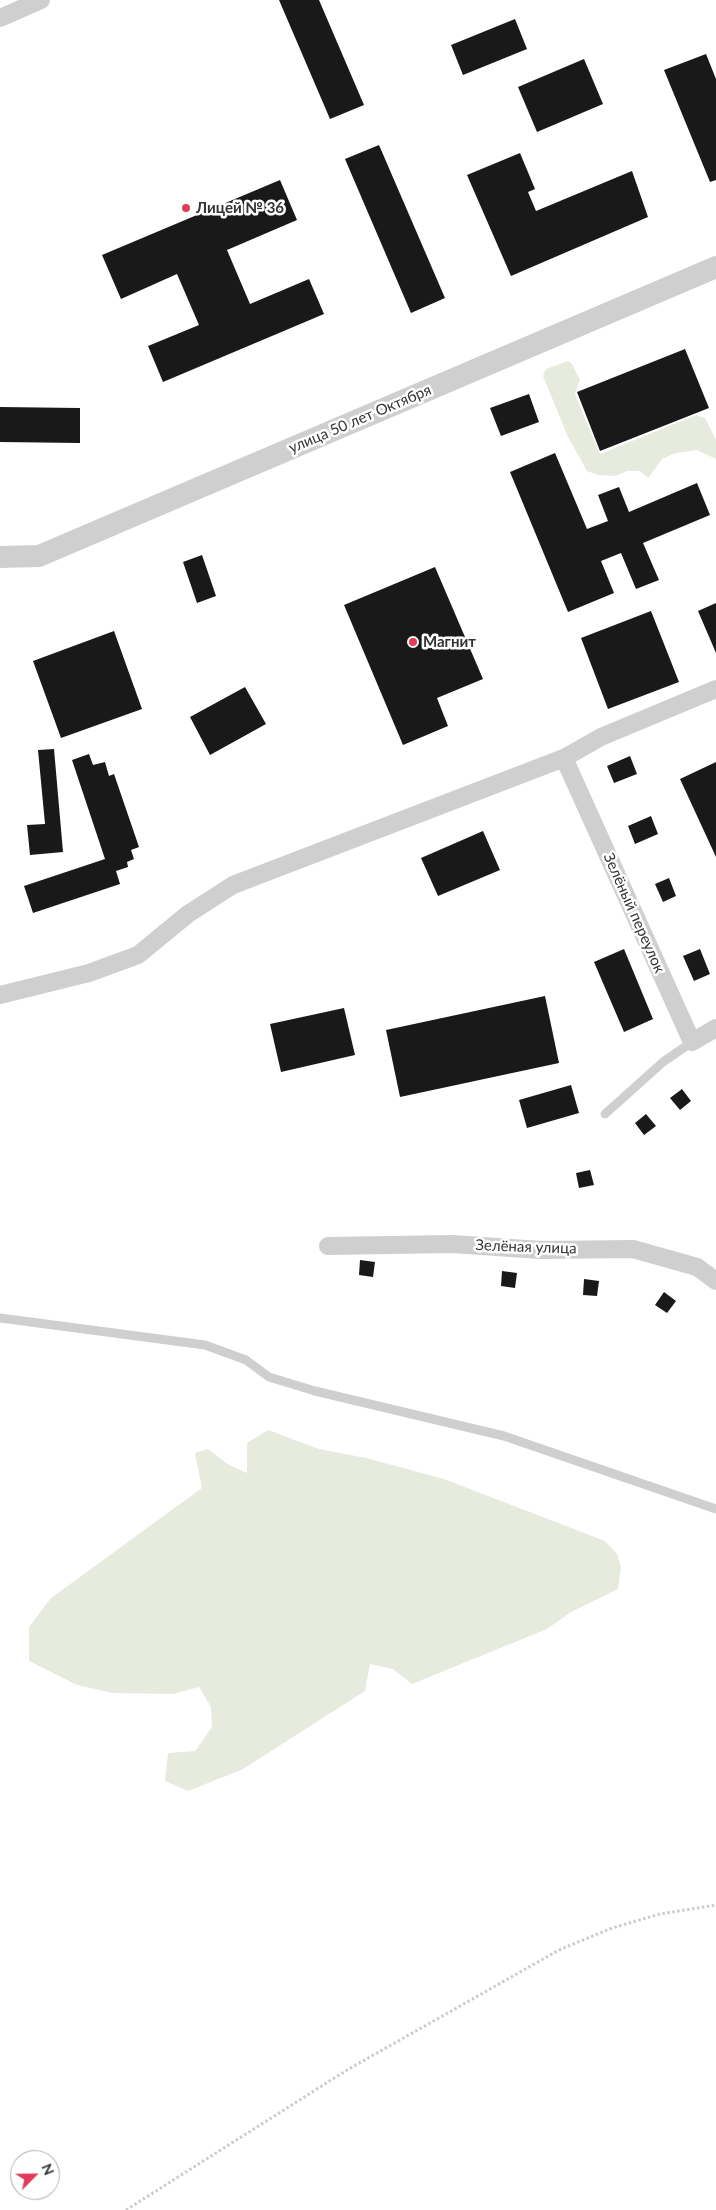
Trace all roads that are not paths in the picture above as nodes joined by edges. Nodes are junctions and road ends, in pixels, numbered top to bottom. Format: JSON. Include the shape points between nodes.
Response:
{"nodes":[{"id":1,"x":41,"y":0,"type":"edge"},
{"id":2,"x":0,"y":18,"type":"edge"},
{"id":3,"x":716,"y":267,"type":"edge"},
{"id":4,"x":0,"y":557,"type":"edge"},
{"id":5,"x":716,"y":689,"type":"edge"},
{"id":6,"x":564,"y":758,"type":"junction"},
{"id":7,"x":0,"y":995,"type":"edge"},
{"id":8,"x":716,"y":1028,"type":"edge"},
{"id":9,"x":692,"y":1042,"type":"junction"},
{"id":10,"x":605,"y":1114,"type":"dead end"},
{"id":11,"x":328,"y":1246,"type":"dead end"},
{"id":12,"x":716,"y":1280,"type":"edge"},
{"id":13,"x":0,"y":1318,"type":"edge"},
{"id":14,"x":716,"y":1509,"type":"edge"}],
"edges":[{"from":1,"to":2,"type":"street"},
{"from":3,"to":4,"type":"street","name":"улица 50 лет Октября","via":[[39,556]]},
{"from":5,"to":6,"type":"street","via":[[602,737]]},
{"from":6,"to":7,"type":"street","via":[[233,885],[188,914],[138,955],[89,973]]},
{"from":6,"to":9,"type":"street","name":"Зелёный переулок"},
{"from":8,"to":9,"type":"street"},
{"from":9,"to":10,"type":"lane","via":[[663,1062]]},
{"from":11,"to":12,"type":"street","name":"Зелёная улица","via":[[452,1244],[540,1250],[633,1249],[697,1266]]},
{"from":13,"to":14,"type":"lane","via":[[205,1345],[246,1360],[269,1377],[504,1436]]}]}
